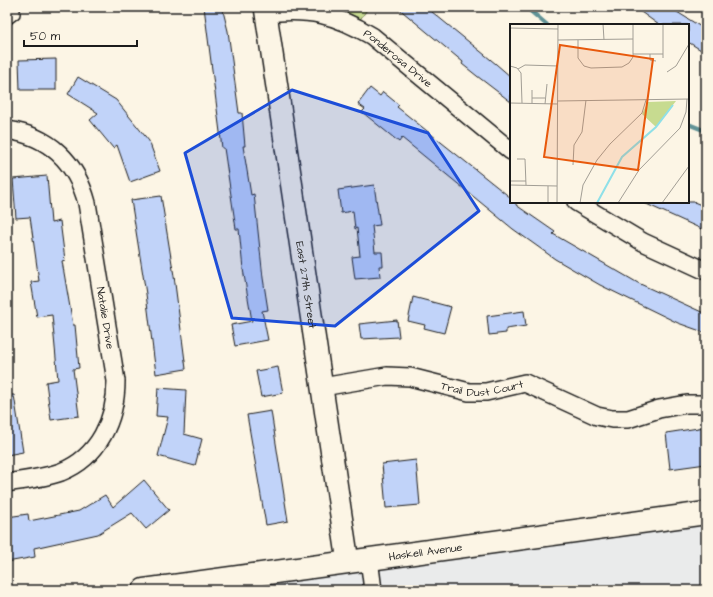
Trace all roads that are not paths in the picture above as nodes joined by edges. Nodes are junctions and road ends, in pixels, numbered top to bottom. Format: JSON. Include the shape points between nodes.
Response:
{"nodes":[{"id":1,"x":15,"y":7,"type":"edge"},
{"id":2,"x":266,"y":10,"type":"edge"},
{"id":3,"x":7,"y":20,"type":"edge"},
{"id":4,"x":7,"y":130,"type":"edge"},
{"id":5,"x":510,"y":150,"type":"edge"},
{"id":6,"x":578,"y":203,"type":"edge"},
{"id":7,"x":706,"y":271,"type":"edge"},
{"id":8,"x":322,"y":387,"type":"junction"},
{"id":9,"x":706,"y":404,"type":"edge"},
{"id":10,"x":7,"y":483,"type":"edge"},
{"id":11,"x":706,"y":514,"type":"edge"},
{"id":12,"x":359,"y":560,"type":"junction"},
{"id":13,"x":144,"y":590,"type":"edge"},
{"id":14,"x":373,"y":590,"type":"edge"}],
"edges":[{"from":1,"to":3,"type":"lane","via":[[15,14]]},
{"from":2,"to":5,"type":"street","name":"Ponderosa Drive","via":[[306,11],[330,15],[352,24],[372,36]]},
{"from":2,"to":8,"type":"street","name":"East 27th Street"},
{"from":4,"to":10,"type":"street","name":"Natalie Drive","via":[[31,135],[52,147],[67,161],[83,188],[89,211],[116,381],[113,412],[108,427],[89,453],[62,471],[46,477]]},
{"from":6,"to":7,"type":"street","via":[[643,242]]},
{"from":8,"to":9,"type":"street","name":"Trail Dust Court","via":[[387,376],[410,377],[469,392],[486,392],[525,383],[597,416],[612,419],[628,419],[688,404]]},
{"from":8,"to":12,"type":"street","name":"East 27th Street"},
{"from":11,"to":12,"type":"main road","name":"Haskell Avenue"},
{"from":12,"to":13,"type":"main road","name":"Haskell Avenue"},
{"from":12,"to":14,"type":"street","name":"East 27th Street"}]}
